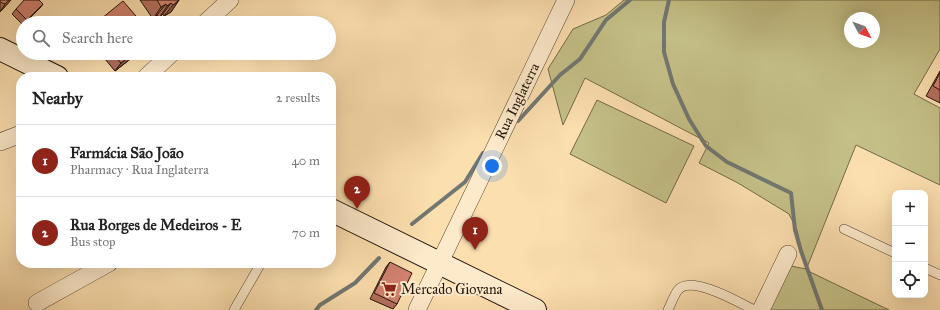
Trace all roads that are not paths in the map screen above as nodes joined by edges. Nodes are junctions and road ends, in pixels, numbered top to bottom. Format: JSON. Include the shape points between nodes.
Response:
{"nodes":[{"id":1,"x":230,"y":0,"type":"edge"},
{"id":2,"x":566,"y":0,"type":"edge"},
{"id":3,"x":213,"y":16,"type":"edge"},
{"id":4,"x":0,"y":49,"type":"edge"},
{"id":5,"x":16,"y":57,"type":"edge"},
{"id":6,"x":22,"y":60,"type":"edge"},
{"id":7,"x":164,"y":60,"type":"edge"},
{"id":8,"x":47,"y":72,"type":"edge"},
{"id":9,"x":151,"y":72,"type":"edge"},
{"id":10,"x":16,"y":136,"type":"edge"},
{"id":11,"x":0,"y":142,"type":"edge"},
{"id":12,"x":336,"y":212,"type":"edge"},
{"id":13,"x":844,"y":229,"type":"dead end"},
{"id":14,"x":892,"y":252,"type":"edge"},
{"id":15,"x":788,"y":254,"type":"dead end"},
{"id":16,"x":440,"y":264,"type":"junction"},
{"id":17,"x":100,"y":268,"type":"edge"},
{"id":18,"x":258,"y":268,"type":"edge"},
{"id":19,"x":928,"y":269,"type":"edge"},
{"id":20,"x":940,"y":275,"type":"edge"},
{"id":21,"x":37,"y":303,"type":"dead end"},
{"id":22,"x":234,"y":310,"type":"edge"},
{"id":23,"x":417,"y":310,"type":"edge"},
{"id":24,"x":535,"y":310,"type":"edge"},
{"id":25,"x":668,"y":310,"type":"edge"},
{"id":26,"x":754,"y":310,"type":"edge"},
{"id":27,"x":761,"y":310,"type":"edge"}],
"edges":[{"from":1,"to":3,"type":"street"},
{"from":2,"to":16,"type":"street","name":"Rua Inglaterra"},
{"from":4,"to":5,"type":"street"},
{"from":6,"to":8,"type":"street"},
{"from":7,"to":9,"type":"street"},
{"from":10,"to":11,"type":"street"},
{"from":12,"to":16,"type":"street"},
{"from":13,"to":14,"type":"lane"},
{"from":15,"to":27,"type":"street"},
{"from":16,"to":23,"type":"street","name":"Rua Inglaterra"},
{"from":16,"to":24,"type":"street"},
{"from":17,"to":21,"type":"street"},
{"from":18,"to":22,"type":"lane"},
{"from":19,"to":20,"type":"lane"},
{"from":25,"to":26,"type":"lane","via":[[679,289],[698,286],[710,288]]}]}
